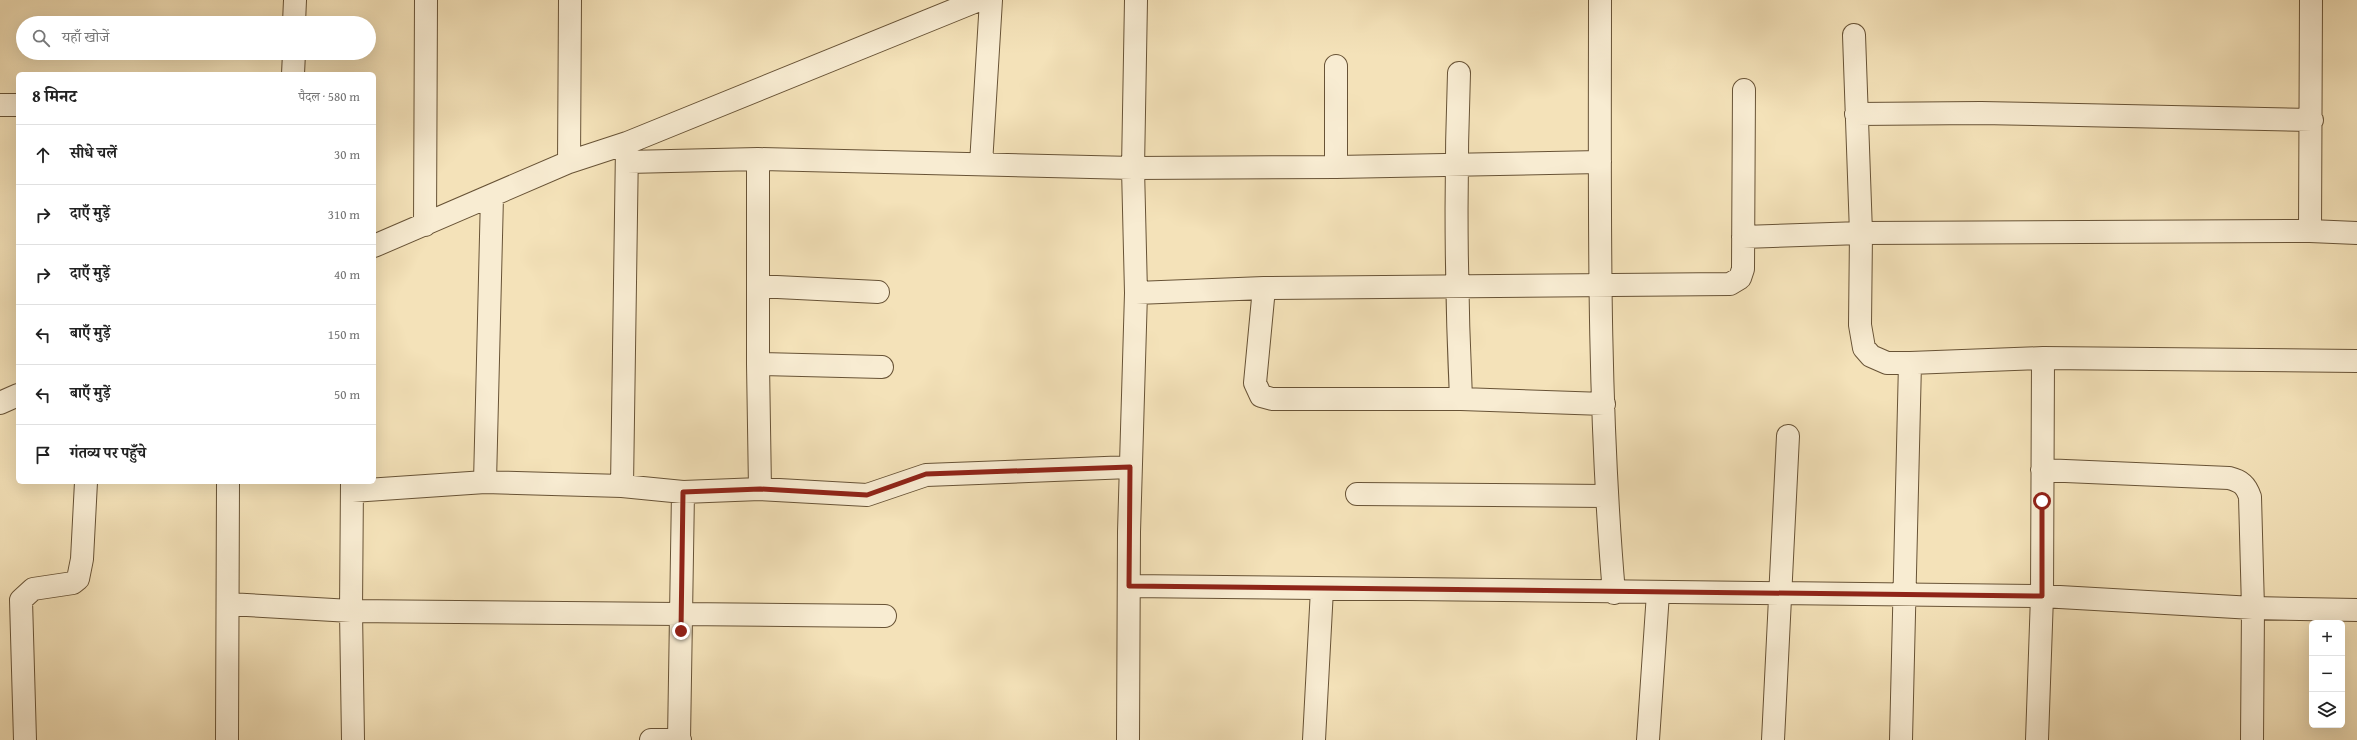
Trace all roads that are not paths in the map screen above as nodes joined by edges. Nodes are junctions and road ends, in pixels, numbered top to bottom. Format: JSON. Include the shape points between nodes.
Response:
{"nodes":[{"id":1,"x":295,"y":0,"type":"edge"},
{"id":2,"x":426,"y":0,"type":"edge"},
{"id":3,"x":570,"y":0,"type":"edge"},
{"id":4,"x":979,"y":0,"type":"edge"},
{"id":5,"x":991,"y":0,"type":"edge"},
{"id":6,"x":1136,"y":0,"type":"edge"},
{"id":7,"x":1600,"y":0,"type":"edge"},
{"id":8,"x":2311,"y":0,"type":"edge"},
{"id":9,"x":294,"y":16,"type":"edge"},
{"id":10,"x":1854,"y":35,"type":"dead end"},
{"id":11,"x":294,"y":60,"type":"edge"},
{"id":12,"x":1336,"y":66,"type":"dead end"},
{"id":13,"x":293,"y":72,"type":"edge"},
{"id":14,"x":1459,"y":73,"type":"dead end"},
{"id":15,"x":1744,"y":90,"type":"dead end"},
{"id":16,"x":0,"y":105,"type":"edge"},
{"id":17,"x":16,"y":105,"type":"edge"},
{"id":18,"x":1856,"y":114,"type":"junction"},
{"id":19,"x":2312,"y":120,"type":"junction"},
{"id":20,"x":627,"y":152,"type":"junction"},
{"id":21,"x":758,"y":159,"type":"junction"},
{"id":22,"x":569,"y":162,"type":"junction"},
{"id":23,"x":1600,"y":162,"type":"junction"},
{"id":24,"x":981,"y":164,"type":"junction"},
{"id":25,"x":1456,"y":165,"type":"junction"},
{"id":26,"x":1336,"y":167,"type":"junction"},
{"id":27,"x":1133,"y":168,"type":"junction"},
{"id":28,"x":492,"y":196,"type":"junction"},
{"id":29,"x":425,"y":225,"type":"junction"},
{"id":30,"x":2310,"y":231,"type":"junction"},
{"id":31,"x":1861,"y":233,"type":"junction"},
{"id":32,"x":2357,"y":233,"type":"edge"},
{"id":33,"x":1744,"y":237,"type":"junction"},
{"id":34,"x":376,"y":245,"type":"edge"},
{"id":35,"x":1599,"y":284,"type":"junction"},
{"id":36,"x":758,"y":286,"type":"junction"},
{"id":37,"x":1456,"y":286,"type":"junction"},
{"id":38,"x":1264,"y":288,"type":"junction"},
{"id":39,"x":878,"y":292,"type":"dead end"},
{"id":40,"x":1136,"y":293,"type":"junction"},
{"id":41,"x":2043,"y":358,"type":"junction"},
{"id":42,"x":2357,"y":361,"type":"edge"},
{"id":43,"x":1910,"y":363,"type":"junction"},
{"id":44,"x":758,"y":364,"type":"junction"},
{"id":45,"x":882,"y":367,"type":"dead end"},
{"id":46,"x":16,"y":396,"type":"edge"},
{"id":47,"x":1460,"y":399,"type":"junction"},
{"id":48,"x":0,"y":402,"type":"edge"},
{"id":49,"x":1604,"y":404,"type":"junction"},
{"id":50,"x":1788,"y":436,"type":"dead end"},
{"id":51,"x":1130,"y":467,"type":"junction"},
{"id":52,"x":2042,"y":470,"type":"junction"},
{"id":53,"x":485,"y":482,"type":"junction"},
{"id":54,"x":86,"y":484,"type":"edge"},
{"id":55,"x":228,"y":484,"type":"edge"},
{"id":56,"x":622,"y":486,"type":"junction"},
{"id":57,"x":352,"y":487,"type":"edge"},
{"id":58,"x":760,"y":489,"type":"junction"},
{"id":59,"x":683,"y":492,"type":"junction"},
{"id":60,"x":1357,"y":494,"type":"dead end"},
{"id":61,"x":1605,"y":496,"type":"junction"},
{"id":62,"x":1129,"y":586,"type":"junction"},
{"id":63,"x":1322,"y":589,"type":"junction"},
{"id":64,"x":1614,"y":593,"type":"junction"},
{"id":65,"x":1658,"y":593,"type":"junction"},
{"id":66,"x":1782,"y":594,"type":"junction"},
{"id":67,"x":1904,"y":594,"type":"junction"},
{"id":68,"x":2042,"y":596,"type":"junction"},
{"id":69,"x":228,"y":604,"type":"junction"},
{"id":70,"x":2253,"y":608,"type":"junction"},
{"id":71,"x":2357,"y":610,"type":"edge"},
{"id":72,"x":351,"y":611,"type":"junction"},
{"id":73,"x":682,"y":616,"type":"junction"},
{"id":74,"x":885,"y":616,"type":"dead end"},
{"id":75,"x":25,"y":740,"type":"edge"},
{"id":76,"x":227,"y":740,"type":"edge"},
{"id":77,"x":353,"y":740,"type":"edge"},
{"id":78,"x":651,"y":740,"type":"edge"},
{"id":79,"x":679,"y":740,"type":"edge"},
{"id":80,"x":1128,"y":740,"type":"edge"},
{"id":81,"x":1314,"y":740,"type":"edge"},
{"id":82,"x":1648,"y":740,"type":"edge"},
{"id":83,"x":1773,"y":740,"type":"edge"},
{"id":84,"x":1901,"y":740,"type":"edge"},
{"id":85,"x":2037,"y":740,"type":"edge"},
{"id":86,"x":2252,"y":740,"type":"edge"}],
"edges":[{"from":1,"to":9,"type":"street"},
{"from":2,"to":29,"type":"street"},
{"from":3,"to":22,"type":"street"},
{"from":4,"to":20,"type":"street"},
{"from":5,"to":24,"type":"street"},
{"from":6,"to":27,"type":"street"},
{"from":7,"to":23,"type":"street"},
{"from":8,"to":19,"type":"street"},
{"from":10,"to":18,"type":"street"},
{"from":11,"to":13,"type":"street"},
{"from":12,"to":26,"type":"street"},
{"from":14,"to":25,"type":"street"},
{"from":15,"to":33,"type":"street"},
{"from":16,"to":17,"type":"street"},
{"from":18,"to":19,"type":"street","via":[[1981,113]]},
{"from":18,"to":31,"type":"street"},
{"from":19,"to":30,"type":"street"},
{"from":20,"to":21,"type":"street"},
{"from":20,"to":22,"type":"street"},
{"from":20,"to":56,"type":"street"},
{"from":21,"to":24,"type":"street"},
{"from":21,"to":36,"type":"street"},
{"from":22,"to":28,"type":"street"},
{"from":23,"to":25,"type":"street"},
{"from":23,"to":35,"type":"street"},
{"from":24,"to":27,"type":"street"},
{"from":25,"to":26,"type":"street"},
{"from":25,"to":37,"type":"street"},
{"from":26,"to":27,"type":"street"},
{"from":27,"to":40,"type":"street"},
{"from":28,"to":29,"type":"street"},
{"from":28,"to":53,"type":"street"},
{"from":29,"to":34,"type":"street"},
{"from":30,"to":31,"type":"street"},
{"from":30,"to":32,"type":"street"},
{"from":31,"to":33,"type":"street"},
{"from":31,"to":43,"type":"street","via":[[1860,325],[1864,348],[1871,356],[1887,362]]},
{"from":33,"to":35,"type":"street","via":[[1743,269],[1740,278],[1730,284]]},
{"from":35,"to":37,"type":"street"},
{"from":35,"to":49,"type":"street"},
{"from":36,"to":39,"type":"street"},
{"from":36,"to":44,"type":"street"},
{"from":37,"to":38,"type":"street"},
{"from":37,"to":47,"type":"street"},
{"from":38,"to":40,"type":"street"},
{"from":38,"to":47,"type":"street","via":[[1255,383],[1261,396],[1272,399]]},
{"from":40,"to":51,"type":"street"},
{"from":41,"to":42,"type":"street"},
{"from":41,"to":43,"type":"street"},
{"from":41,"to":52,"type":"street"},
{"from":43,"to":67,"type":"street"},
{"from":44,"to":45,"type":"street"},
{"from":44,"to":58,"type":"street"},
{"from":46,"to":48,"type":"street"},
{"from":47,"to":49,"type":"street"},
{"from":49,"to":61,"type":"street"},
{"from":50,"to":66,"type":"street"},
{"from":51,"to":58,"type":"street","via":[[926,474],[867,495]]},
{"from":51,"to":62,"type":"street"},
{"from":52,"to":68,"type":"street"},
{"from":52,"to":70,"type":"street","via":[[2239,480],[2248,488],[2250,497]]},
{"from":53,"to":56,"type":"street"},
{"from":53,"to":57,"type":"street"},
{"from":54,"to":75,"type":"street","via":[[82,559],[78,579],[73,583],[33,588],[21,600]]},
{"from":55,"to":69,"type":"street"},
{"from":56,"to":59,"type":"street"},
{"from":57,"to":72,"type":"street"},
{"from":58,"to":59,"type":"street"},
{"from":59,"to":73,"type":"street"},
{"from":60,"to":61,"type":"street"},
{"from":61,"to":64,"type":"street"},
{"from":62,"to":63,"type":"street"},
{"from":62,"to":80,"type":"street"},
{"from":63,"to":64,"type":"street"},
{"from":63,"to":81,"type":"street"},
{"from":64,"to":65,"type":"street"},
{"from":65,"to":66,"type":"street"},
{"from":65,"to":82,"type":"street"},
{"from":66,"to":67,"type":"street"},
{"from":66,"to":83,"type":"street"},
{"from":67,"to":68,"type":"street"},
{"from":67,"to":84,"type":"street"},
{"from":68,"to":70,"type":"street"},
{"from":68,"to":85,"type":"street"},
{"from":69,"to":72,"type":"street"},
{"from":69,"to":76,"type":"street"},
{"from":70,"to":71,"type":"street"},
{"from":70,"to":86,"type":"street"},
{"from":72,"to":73,"type":"street"},
{"from":72,"to":77,"type":"street"},
{"from":73,"to":74,"type":"street"},
{"from":73,"to":79,"type":"street"},
{"from":78,"to":79,"type":"street"}]}
